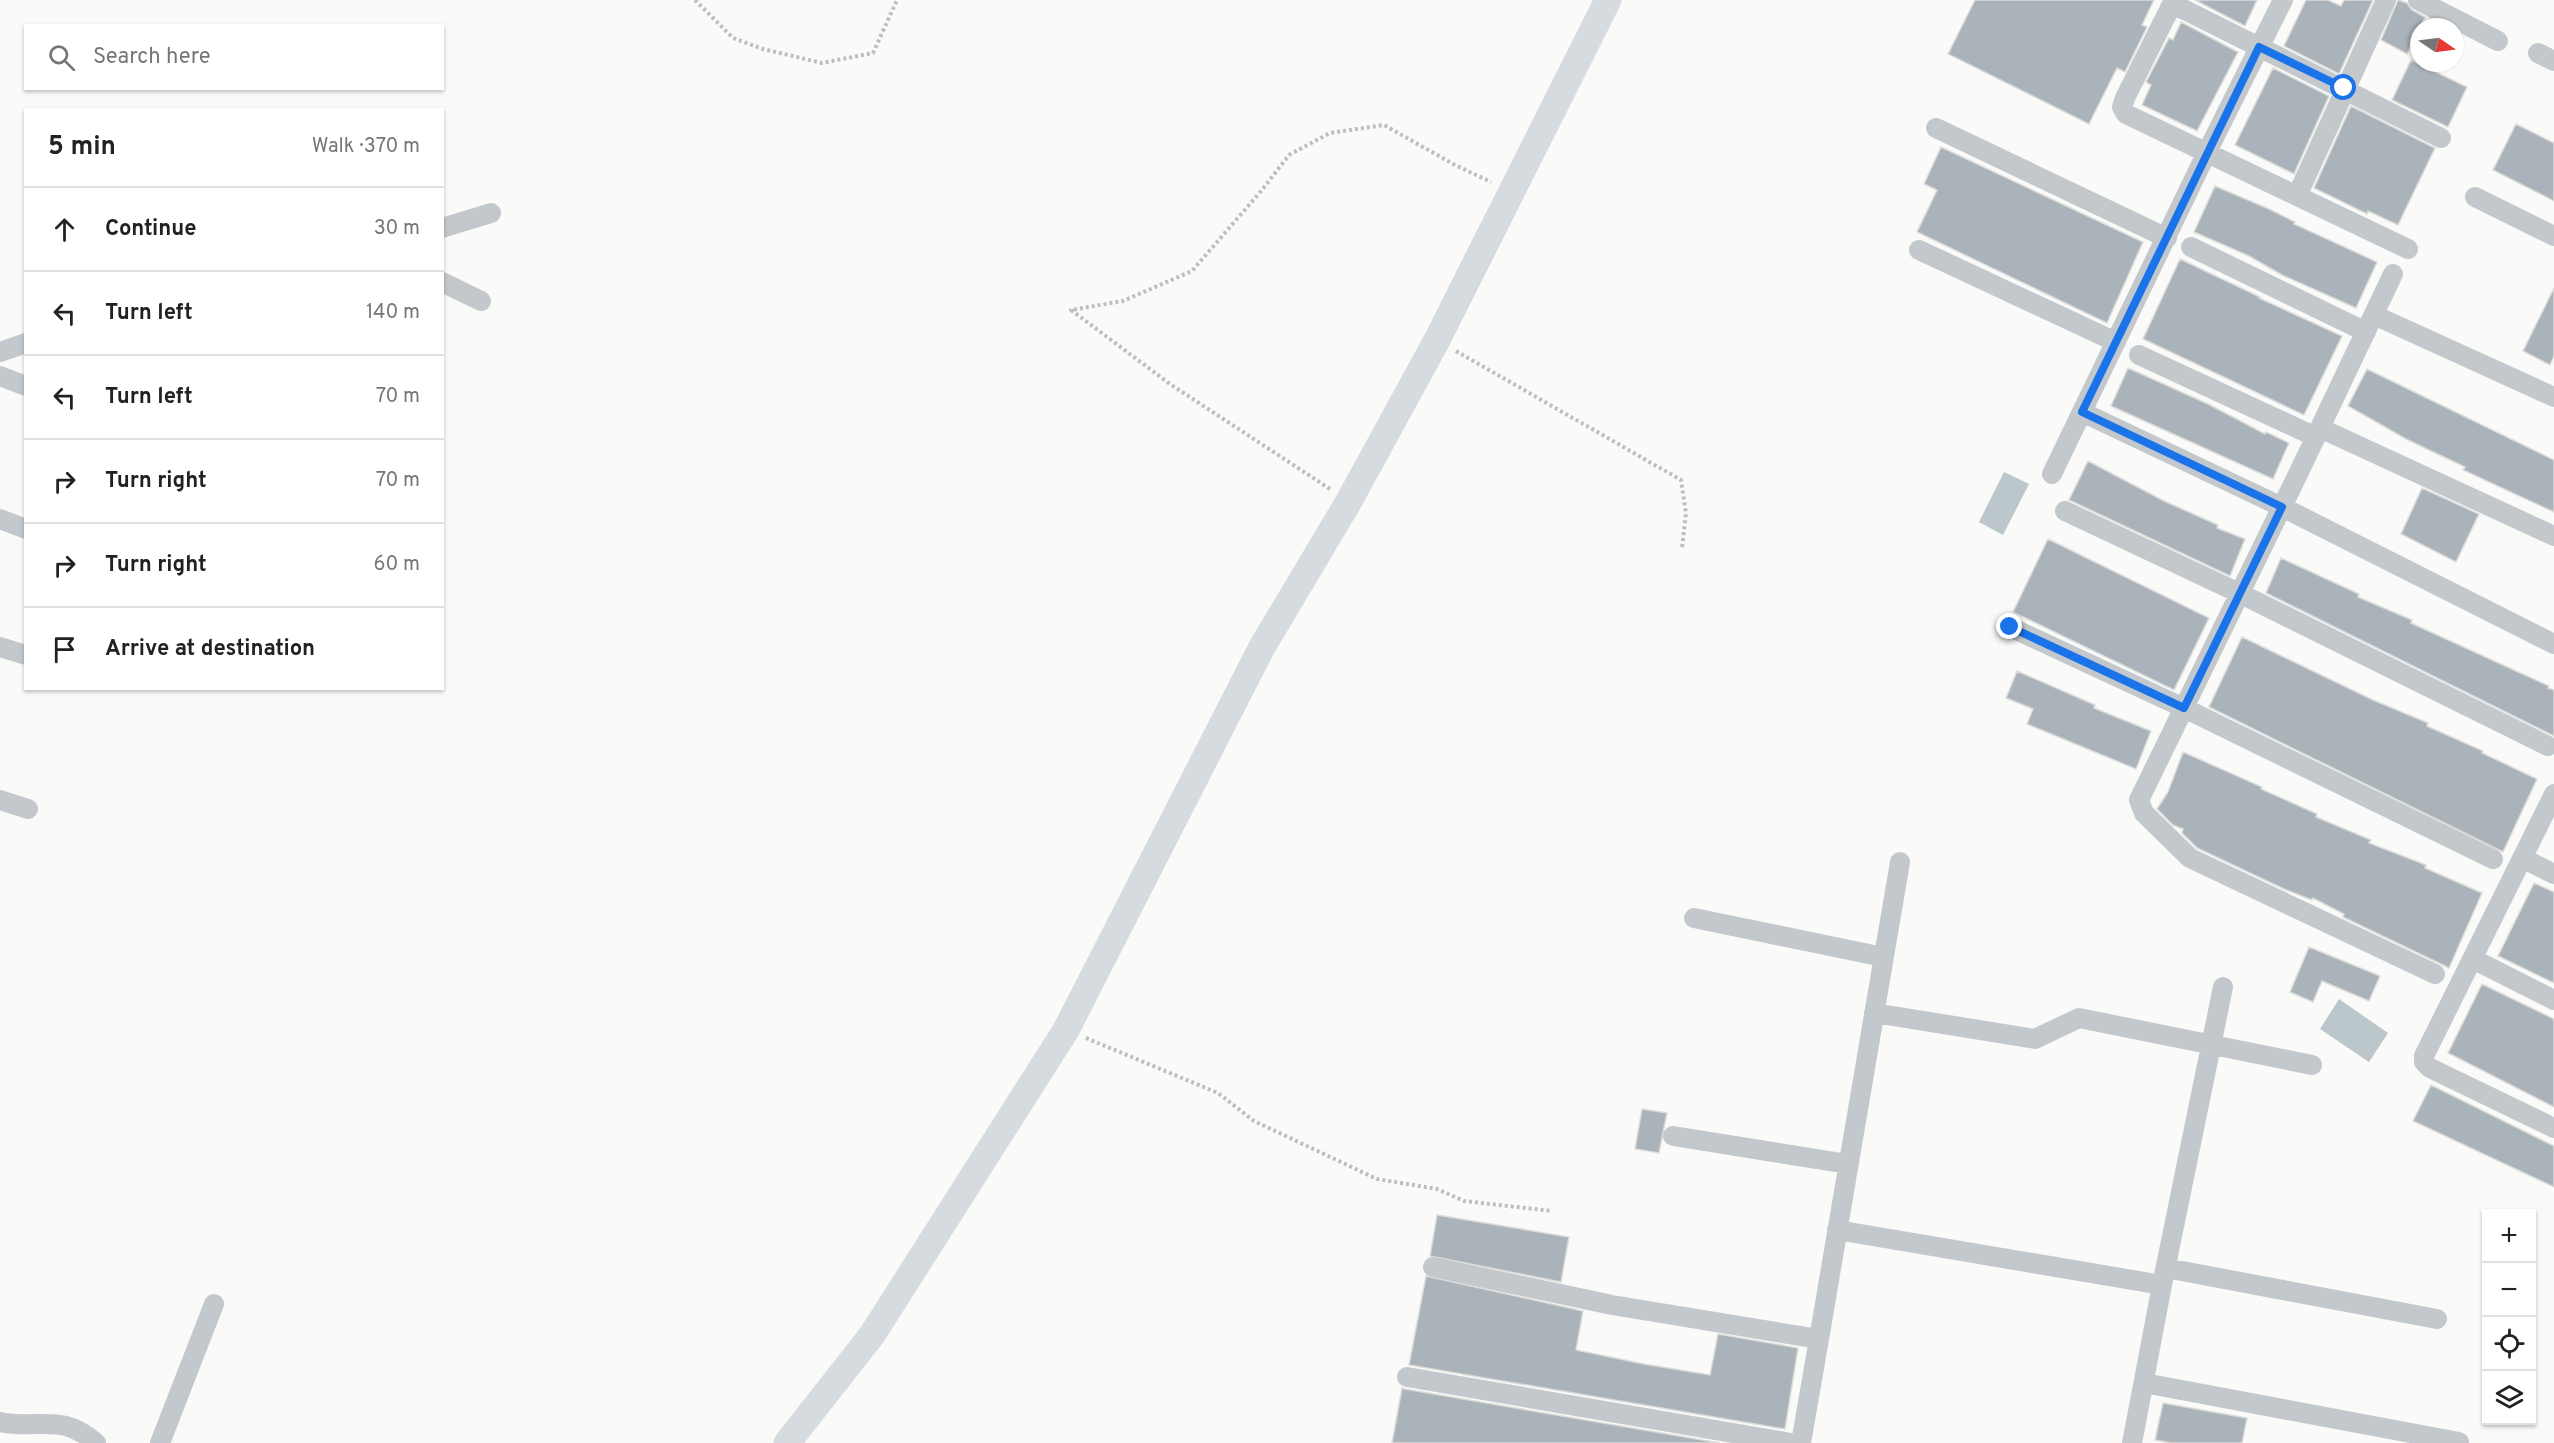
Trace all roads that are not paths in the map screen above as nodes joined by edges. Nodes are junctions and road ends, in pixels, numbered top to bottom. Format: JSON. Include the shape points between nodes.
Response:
{"nodes":[{"id":1,"x":1608,"y":0,"type":"edge"},
{"id":2,"x":2283,"y":0,"type":"edge"},
{"id":3,"x":2386,"y":0,"type":"edge"},
{"id":4,"x":2418,"y":0,"type":"edge"},
{"id":5,"x":2174,"y":2,"type":"edge"},
{"id":6,"x":2498,"y":41,"type":"dead end"},
{"id":7,"x":2259,"y":47,"type":"junction"},
{"id":8,"x":2344,"y":88,"type":"junction"},
{"id":9,"x":1936,"y":128,"type":"dead end"},
{"id":10,"x":2441,"y":138,"type":"dead end"},
{"id":11,"x":2207,"y":152,"type":"junction"},
{"id":12,"x":2296,"y":196,"type":"junction"},
{"id":13,"x":2475,"y":197,"type":"dead end"},
{"id":14,"x":491,"y":213,"type":"dead end"},
{"id":15,"x":444,"y":227,"type":"edge"},
{"id":16,"x":2554,"y":236,"type":"edge"},
{"id":17,"x":2168,"y":238,"type":"junction"},
{"id":18,"x":2191,"y":247,"type":"dead end"},
{"id":19,"x":2408,"y":249,"type":"dead end"},
{"id":20,"x":1919,"y":250,"type":"dead end"},
{"id":21,"x":2393,"y":274,"type":"dead end"},
{"id":22,"x":444,"y":283,"type":"edge"},
{"id":23,"x":482,"y":301,"type":"dead end"},
{"id":24,"x":2370,"y":323,"type":"junction"},
{"id":25,"x":2116,"y":342,"type":"junction"},
{"id":26,"x":24,"y":344,"type":"edge"},
{"id":27,"x":0,"y":352,"type":"edge"},
{"id":28,"x":2139,"y":355,"type":"dead end"},
{"id":29,"x":0,"y":376,"type":"edge"},
{"id":30,"x":24,"y":385,"type":"edge"},
{"id":31,"x":2554,"y":397,"type":"edge"},
{"id":32,"x":2082,"y":412,"type":"junction"},
{"id":33,"x":2318,"y":432,"type":"junction"},
{"id":34,"x":2052,"y":474,"type":"dead end"},
{"id":35,"x":2282,"y":507,"type":"junction"},
{"id":36,"x":2066,"y":512,"type":"dead end"},
{"id":37,"x":0,"y":519,"type":"edge"},
{"id":38,"x":24,"y":528,"type":"edge"},
{"id":39,"x":2554,"y":536,"type":"edge"},
{"id":40,"x":2239,"y":593,"type":"junction"},
{"id":41,"x":2010,"y":627,"type":"dead end"},
{"id":42,"x":2554,"y":644,"type":"edge"},
{"id":43,"x":0,"y":647,"type":"edge"},
{"id":44,"x":24,"y":655,"type":"edge"},
{"id":45,"x":2184,"y":708,"type":"junction"},
{"id":46,"x":2548,"y":746,"type":"dead end"},
{"id":47,"x":2554,"y":794,"type":"edge"},
{"id":48,"x":0,"y":800,"type":"edge"},
{"id":49,"x":28,"y":809,"type":"dead end"},
{"id":50,"x":2522,"y":858,"type":"junction"},
{"id":51,"x":2493,"y":859,"type":"dead end"},
{"id":52,"x":1900,"y":862,"type":"dead end"},
{"id":53,"x":2554,"y":874,"type":"edge"},
{"id":54,"x":1694,"y":918,"type":"dead end"},
{"id":55,"x":1883,"y":957,"type":"junction"},
{"id":56,"x":2473,"y":959,"type":"junction"},
{"id":57,"x":2435,"y":974,"type":"dead end"},
{"id":58,"x":2223,"y":987,"type":"dead end"},
{"id":59,"x":2554,"y":1000,"type":"edge"},
{"id":60,"x":1874,"y":1013,"type":"junction"},
{"id":61,"x":2212,"y":1044,"type":"junction"},
{"id":62,"x":2312,"y":1065,"type":"dead end"},
{"id":63,"x":2554,"y":1128,"type":"edge"},
{"id":64,"x":1673,"y":1136,"type":"dead end"},
{"id":65,"x":1848,"y":1164,"type":"junction"},
{"id":66,"x":1837,"y":1230,"type":"junction"},
{"id":67,"x":1433,"y":1267,"type":"dead end"},
{"id":68,"x":2164,"y":1276,"type":"junction"},
{"id":69,"x":214,"y":1304,"type":"dead end"},
{"id":70,"x":2437,"y":1318,"type":"dead end"},
{"id":71,"x":1819,"y":1340,"type":"junction"},
{"id":72,"x":1407,"y":1377,"type":"dead end"},
{"id":73,"x":2144,"y":1383,"type":"junction"},
{"id":74,"x":0,"y":1422,"type":"edge"},
{"id":75,"x":2460,"y":1442,"type":"edge"},
{"id":76,"x":96,"y":1443,"type":"edge"},
{"id":77,"x":160,"y":1443,"type":"edge"},
{"id":78,"x":788,"y":1443,"type":"edge"},
{"id":79,"x":1791,"y":1443,"type":"edge"},
{"id":80,"x":1801,"y":1443,"type":"edge"},
{"id":81,"x":2132,"y":1443,"type":"edge"}],
"edges":[{"from":1,"to":78,"type":"street","via":[[1437,340],[1262,647],[1066,1030],[872,1335]]},
{"from":2,"to":7,"type":"street"},
{"from":3,"to":8,"type":"street"},
{"from":4,"to":6,"type":"street"},
{"from":5,"to":7,"type":"street"},
{"from":5,"to":11,"type":"street","via":[[2122,107],[2126,114]]},
{"from":7,"to":8,"type":"street"},
{"from":7,"to":11,"type":"street"},
{"from":8,"to":10,"type":"street"},
{"from":8,"to":12,"type":"street"},
{"from":9,"to":17,"type":"street"},
{"from":11,"to":12,"type":"street"},
{"from":11,"to":17,"type":"street"},
{"from":12,"to":19,"type":"street"},
{"from":13,"to":16,"type":"street"},
{"from":14,"to":15,"type":"street"},
{"from":17,"to":25,"type":"street"},
{"from":18,"to":24,"type":"street"},
{"from":20,"to":25,"type":"street"},
{"from":21,"to":24,"type":"street"},
{"from":22,"to":23,"type":"street"},
{"from":24,"to":31,"type":"street"},
{"from":24,"to":33,"type":"street"},
{"from":25,"to":32,"type":"street"},
{"from":26,"to":27,"type":"street"},
{"from":28,"to":33,"type":"street"},
{"from":29,"to":30,"type":"street"},
{"from":32,"to":34,"type":"street"},
{"from":32,"to":35,"type":"street"},
{"from":33,"to":35,"type":"street"},
{"from":33,"to":39,"type":"street"},
{"from":35,"to":40,"type":"street"},
{"from":35,"to":42,"type":"street"},
{"from":36,"to":40,"type":"street"},
{"from":37,"to":38,"type":"street"},
{"from":40,"to":45,"type":"street"},
{"from":40,"to":46,"type":"street"},
{"from":41,"to":45,"type":"street"},
{"from":43,"to":44,"type":"street"},
{"from":45,"to":51,"type":"street"},
{"from":45,"to":57,"type":"street","via":[[2139,800],[2144,813],[2190,858]]},
{"from":47,"to":50,"type":"street"},
{"from":48,"to":49,"type":"street"},
{"from":50,"to":53,"type":"street"},
{"from":50,"to":56,"type":"street"},
{"from":52,"to":55,"type":"street"},
{"from":54,"to":55,"type":"street"},
{"from":55,"to":60,"type":"street"},
{"from":56,"to":59,"type":"street"},
{"from":56,"to":63,"type":"street","via":[[2424,1062]]},
{"from":58,"to":61,"type":"street"},
{"from":60,"to":61,"type":"street","via":[[2035,1039],[2079,1018]]},
{"from":60,"to":65,"type":"street"},
{"from":61,"to":62,"type":"street"},
{"from":61,"to":68,"type":"street"},
{"from":64,"to":65,"type":"street"},
{"from":65,"to":66,"type":"street"},
{"from":66,"to":68,"type":"street"},
{"from":66,"to":71,"type":"street"},
{"from":67,"to":71,"type":"street","via":[[1612,1305]]},
{"from":68,"to":70,"type":"street"},
{"from":68,"to":73,"type":"street"},
{"from":69,"to":77,"type":"street"},
{"from":71,"to":80,"type":"street"},
{"from":72,"to":79,"type":"street"},
{"from":73,"to":75,"type":"street"},
{"from":73,"to":81,"type":"street"},
{"from":74,"to":76,"type":"street","via":[[64,1424]]}]}
